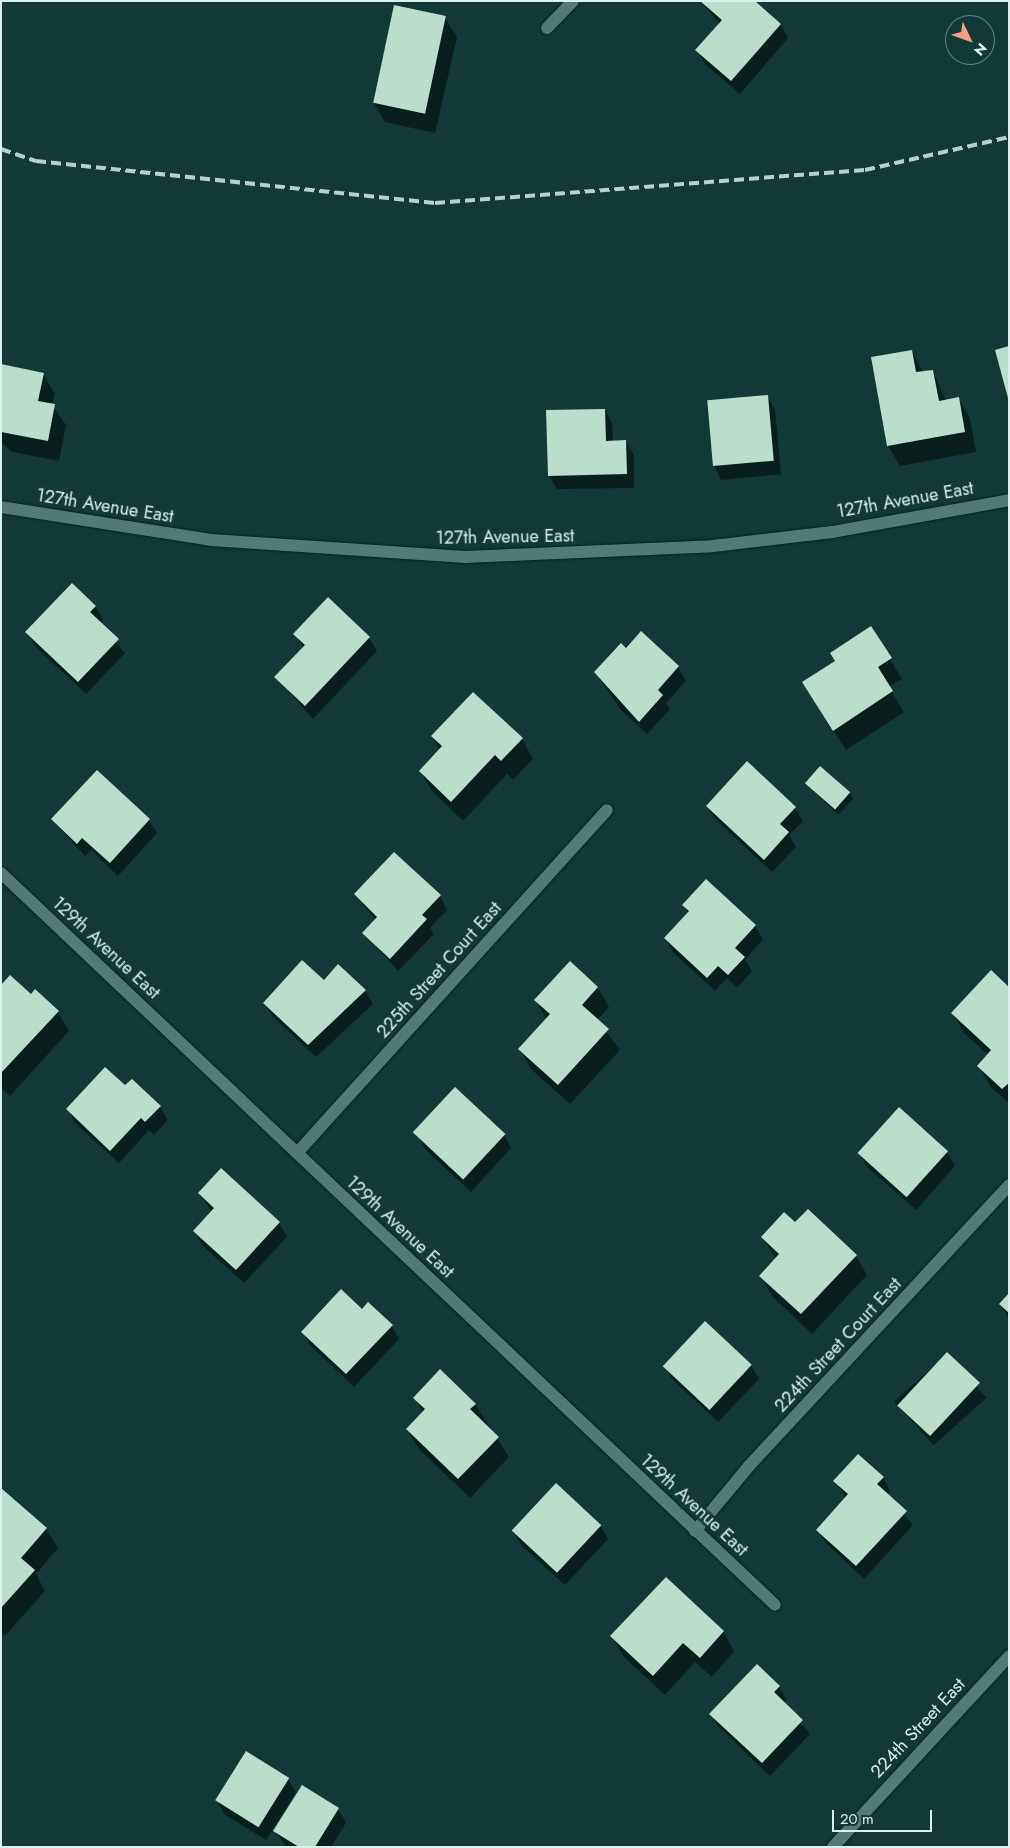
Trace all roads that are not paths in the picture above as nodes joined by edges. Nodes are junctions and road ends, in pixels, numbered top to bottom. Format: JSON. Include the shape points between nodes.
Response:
{"nodes":[{"id":1,"x":574,"y":1,"type":"edge"},
{"id":2,"x":547,"y":28,"type":"dead end"},
{"id":3,"x":1009,"y":500,"type":"edge"},
{"id":4,"x":1,"y":507,"type":"edge"},
{"id":5,"x":607,"y":810,"type":"dead end"},
{"id":6,"x":1,"y":873,"type":"edge"},
{"id":7,"x":297,"y":1153,"type":"junction"},
{"id":8,"x":1009,"y":1185,"type":"edge"},
{"id":9,"x":695,"y":1530,"type":"junction"},
{"id":10,"x":775,"y":1605,"type":"dead end"},
{"id":11,"x":1009,"y":1656,"type":"edge"},
{"id":12,"x":833,"y":1847,"type":"edge"}],
"edges":[{"from":1,"to":2,"type":"street"},
{"from":3,"to":4,"type":"street","name":"127th Avenue East","via":[[832,532],[713,546],[465,556],[211,540]]},
{"from":5,"to":7,"type":"street","name":"225th Street Court East"},
{"from":6,"to":7,"type":"street","name":"129th Avenue East"},
{"from":7,"to":9,"type":"street","name":"129th Avenue East"},
{"from":8,"to":9,"type":"street","name":"224th Street Court East","via":[[749,1466]]},
{"from":9,"to":10,"type":"street","name":"129th Avenue East"},
{"from":11,"to":12,"type":"street","name":"224th Street East"}]}
